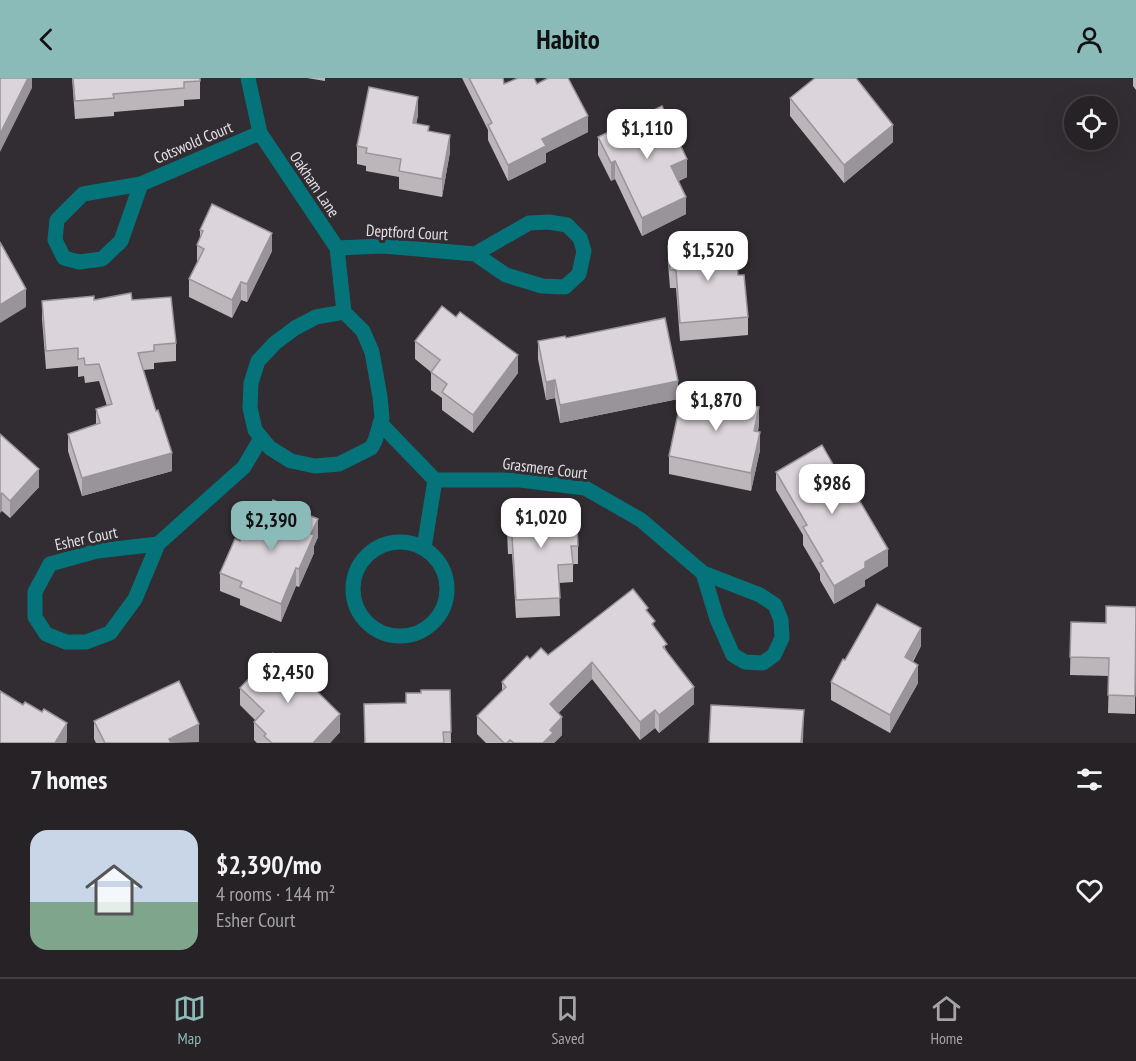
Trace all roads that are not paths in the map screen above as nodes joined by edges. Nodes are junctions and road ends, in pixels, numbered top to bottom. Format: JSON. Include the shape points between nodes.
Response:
{"nodes":[{"id":1,"x":248,"y":78,"type":"edge"},
{"id":2,"x":260,"y":133,"type":"junction"},
{"id":3,"x":141,"y":184,"type":"junction"},
{"id":4,"x":337,"y":248,"type":"junction"},
{"id":5,"x":475,"y":254,"type":"junction"},
{"id":6,"x":344,"y":312,"type":"junction"},
{"id":7,"x":380,"y":423,"type":"junction"},
{"id":8,"x":261,"y":438,"type":"junction"},
{"id":9,"x":435,"y":480,"type":"junction"},
{"id":10,"x":158,"y":544,"type":"junction"},
{"id":11,"x":424,"y":548,"type":"junction"},
{"id":12,"x":704,"y":573,"type":"junction"}],
"edges":[{"from":1,"to":2,"type":"street","name":"Oakham Lane"},
{"from":2,"to":3,"type":"street","name":"Cotswold Court"},
{"from":2,"to":4,"type":"street","name":"Oakham Lane"},
{"from":3,"to":3,"type":"street","name":"Cotswold Court","via":[[121,241],[102,259],[79,262],[64,258],[55,240],[57,220],[83,194]]},
{"from":4,"to":5,"type":"street","name":"Deptford Court","via":[[383,246]]},
{"from":4,"to":6,"type":"street","name":"Oakham Lane"},
{"from":5,"to":5,"type":"street","name":"Deptford Court","via":[[506,275],[542,286],[565,287],[579,274],[584,251],[580,238],[567,225],[549,222],[529,223]]},
{"from":6,"to":7,"type":"street","via":[[363,331],[372,352]]},
{"from":6,"to":8,"type":"street","via":[[316,317],[295,328],[258,361],[251,383],[250,408]]},
{"from":7,"to":8,"type":"street","via":[[371,448],[339,464],[315,466],[291,461]]},
{"from":7,"to":9,"type":"street"},
{"from":8,"to":10,"type":"street","name":"Esher Court","via":[[244,467]]},
{"from":9,"to":11,"type":"street"},
{"from":9,"to":12,"type":"street","name":"Grasmere Court","via":[[520,480],[585,488],[641,520]]},
{"from":10,"to":10,"type":"street","name":"Esher Court","via":[[97,551],[51,564],[35,592],[35,617],[46,634],[66,642],[86,642],[110,633],[135,599]]},
{"from":11,"to":11,"type":"street","via":[[436,558],[448,588],[438,618],[411,635],[394,636],[379,631],[357,609],[353,595],[359,566],[380,546],[395,542]]},
{"from":12,"to":12,"type":"street","name":"Grasmere Court","via":[[775,605],[782,620],[782,638],[774,655],[763,663],[744,662],[733,655],[717,619]]}]}
